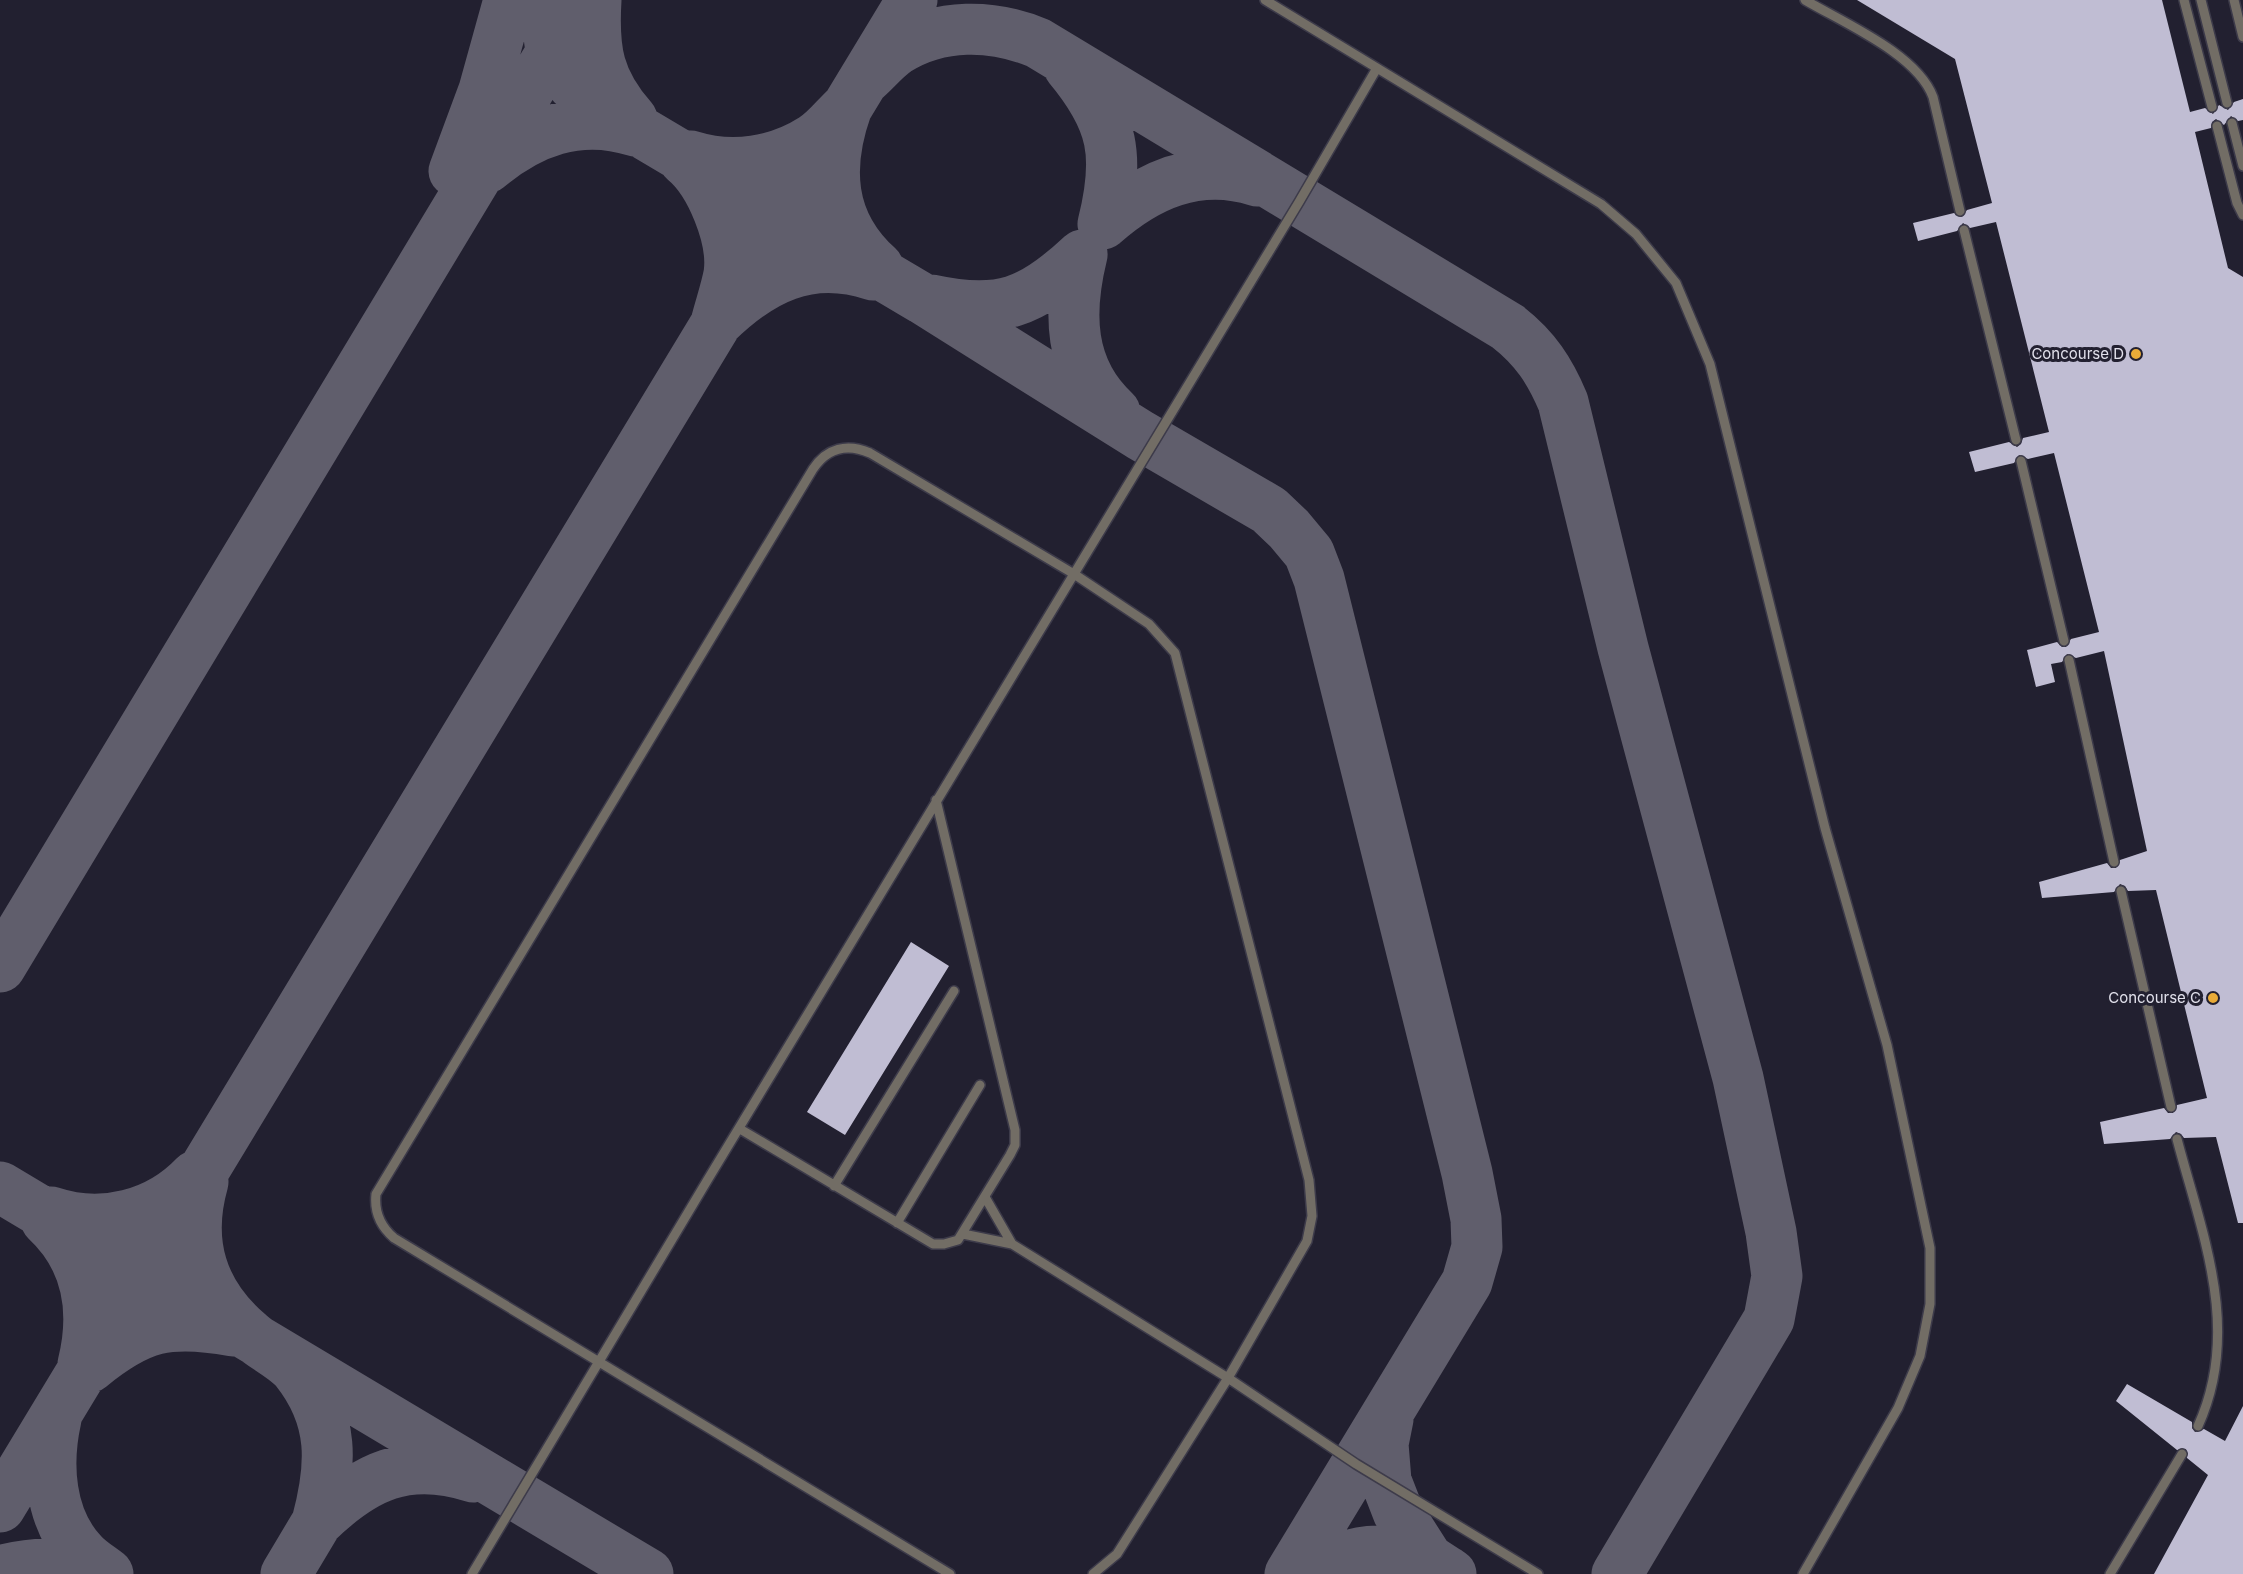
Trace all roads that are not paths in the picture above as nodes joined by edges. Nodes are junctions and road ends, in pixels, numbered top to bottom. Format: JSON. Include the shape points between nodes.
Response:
{"nodes":[{"id":1,"x":1265,"y":0,"type":"edge"},
{"id":2,"x":1804,"y":0,"type":"edge"},
{"id":3,"x":2184,"y":0,"type":"edge"},
{"id":4,"x":2201,"y":0,"type":"edge"},
{"id":5,"x":2234,"y":0,"type":"edge"},
{"id":6,"x":2243,"y":37,"type":"edge"},
{"id":7,"x":1377,"y":68,"type":"junction"},
{"id":8,"x":2227,"y":103,"type":"dead end"},
{"id":9,"x":2212,"y":107,"type":"dead end"},
{"id":10,"x":2232,"y":123,"type":"dead end"},
{"id":11,"x":2217,"y":126,"type":"dead end"},
{"id":12,"x":2243,"y":166,"type":"edge"},
{"id":13,"x":1960,"y":211,"type":"dead end"},
{"id":14,"x":2243,"y":215,"type":"edge"},
{"id":15,"x":1964,"y":230,"type":"dead end"},
{"id":16,"x":2016,"y":440,"type":"dead end"},
{"id":17,"x":2021,"y":461,"type":"dead end"},
{"id":18,"x":1074,"y":574,"type":"junction"},
{"id":19,"x":2064,"y":641,"type":"dead end"},
{"id":20,"x":2069,"y":660,"type":"dead end"},
{"id":21,"x":936,"y":800,"type":"junction"},
{"id":22,"x":2114,"y":862,"type":"dead end"},
{"id":23,"x":2121,"y":891,"type":"dead end"},
{"id":24,"x":954,"y":991,"type":"dead end"},
{"id":25,"x":980,"y":1085,"type":"dead end"},
{"id":26,"x":2171,"y":1107,"type":"dead end"},
{"id":27,"x":740,"y":1129,"type":"junction"},
{"id":28,"x":2177,"y":1139,"type":"dead end"},
{"id":29,"x":834,"y":1186,"type":"junction"},
{"id":30,"x":985,"y":1197,"type":"junction"},
{"id":31,"x":897,"y":1223,"type":"junction"},
{"id":32,"x":963,"y":1234,"type":"junction"},
{"id":33,"x":1012,"y":1244,"type":"junction"},
{"id":34,"x":596,"y":1361,"type":"junction"},
{"id":35,"x":1228,"y":1378,"type":"junction"},
{"id":36,"x":2198,"y":1426,"type":"dead end"},
{"id":37,"x":2182,"y":1454,"type":"dead end"},
{"id":38,"x":472,"y":1574,"type":"edge"},
{"id":39,"x":950,"y":1574,"type":"edge"},
{"id":40,"x":1093,"y":1574,"type":"edge"},
{"id":41,"x":1538,"y":1574,"type":"edge"},
{"id":42,"x":1803,"y":1574,"type":"edge"},
{"id":43,"x":2110,"y":1574,"type":"edge"}],
"edges":[{"from":1,"to":7,"type":"lane"},
{"from":2,"to":13,"type":"lane","via":[[1904,58],[1926,81]]},
{"from":3,"to":9,"type":"lane"},
{"from":4,"to":8,"type":"lane"},
{"from":5,"to":6,"type":"lane"},
{"from":7,"to":18,"type":"lane"},
{"from":7,"to":42,"type":"lane","via":[[1615,216],[1659,259],[1676,283],[1710,364],[1826,828],[1887,1045],[1930,1248],[1930,1304],[1920,1356],[1898,1408]]},
{"from":10,"to":12,"type":"lane"},
{"from":11,"to":14,"type":"lane"},
{"from":15,"to":16,"type":"lane"},
{"from":17,"to":19,"type":"lane"},
{"from":18,"to":21,"type":"lane"},
{"from":18,"to":34,"type":"lane","via":[[860,448],[828,452],[813,469],[376,1194],[378,1216],[394,1238]]},
{"from":18,"to":35,"type":"lane","via":[[1159,632],[1180,664],[1310,1180],[1312,1216],[1307,1241]]},
{"from":20,"to":22,"type":"lane"},
{"from":21,"to":27,"type":"lane"},
{"from":21,"to":30,"type":"lane","via":[[1015,1130],[1011,1155]]},
{"from":23,"to":26,"type":"lane"},
{"from":24,"to":29,"type":"lane"},
{"from":25,"to":31,"type":"lane"},
{"from":27,"to":29,"type":"lane"},
{"from":27,"to":34,"type":"lane"},
{"from":28,"to":36,"type":"lane","via":[[2214,1281],[2219,1321],[2212,1390]]},
{"from":29,"to":31,"type":"lane"},
{"from":30,"to":32,"type":"lane"},
{"from":30,"to":33,"type":"lane"},
{"from":31,"to":32,"type":"lane","via":[[933,1244],[954,1243]]},
{"from":32,"to":33,"type":"lane"},
{"from":33,"to":35,"type":"lane"},
{"from":34,"to":38,"type":"lane"},
{"from":34,"to":39,"type":"lane"},
{"from":35,"to":40,"type":"lane","via":[[1117,1554]]},
{"from":35,"to":41,"type":"lane","via":[[1356,1464]]},
{"from":37,"to":43,"type":"lane"}]}
